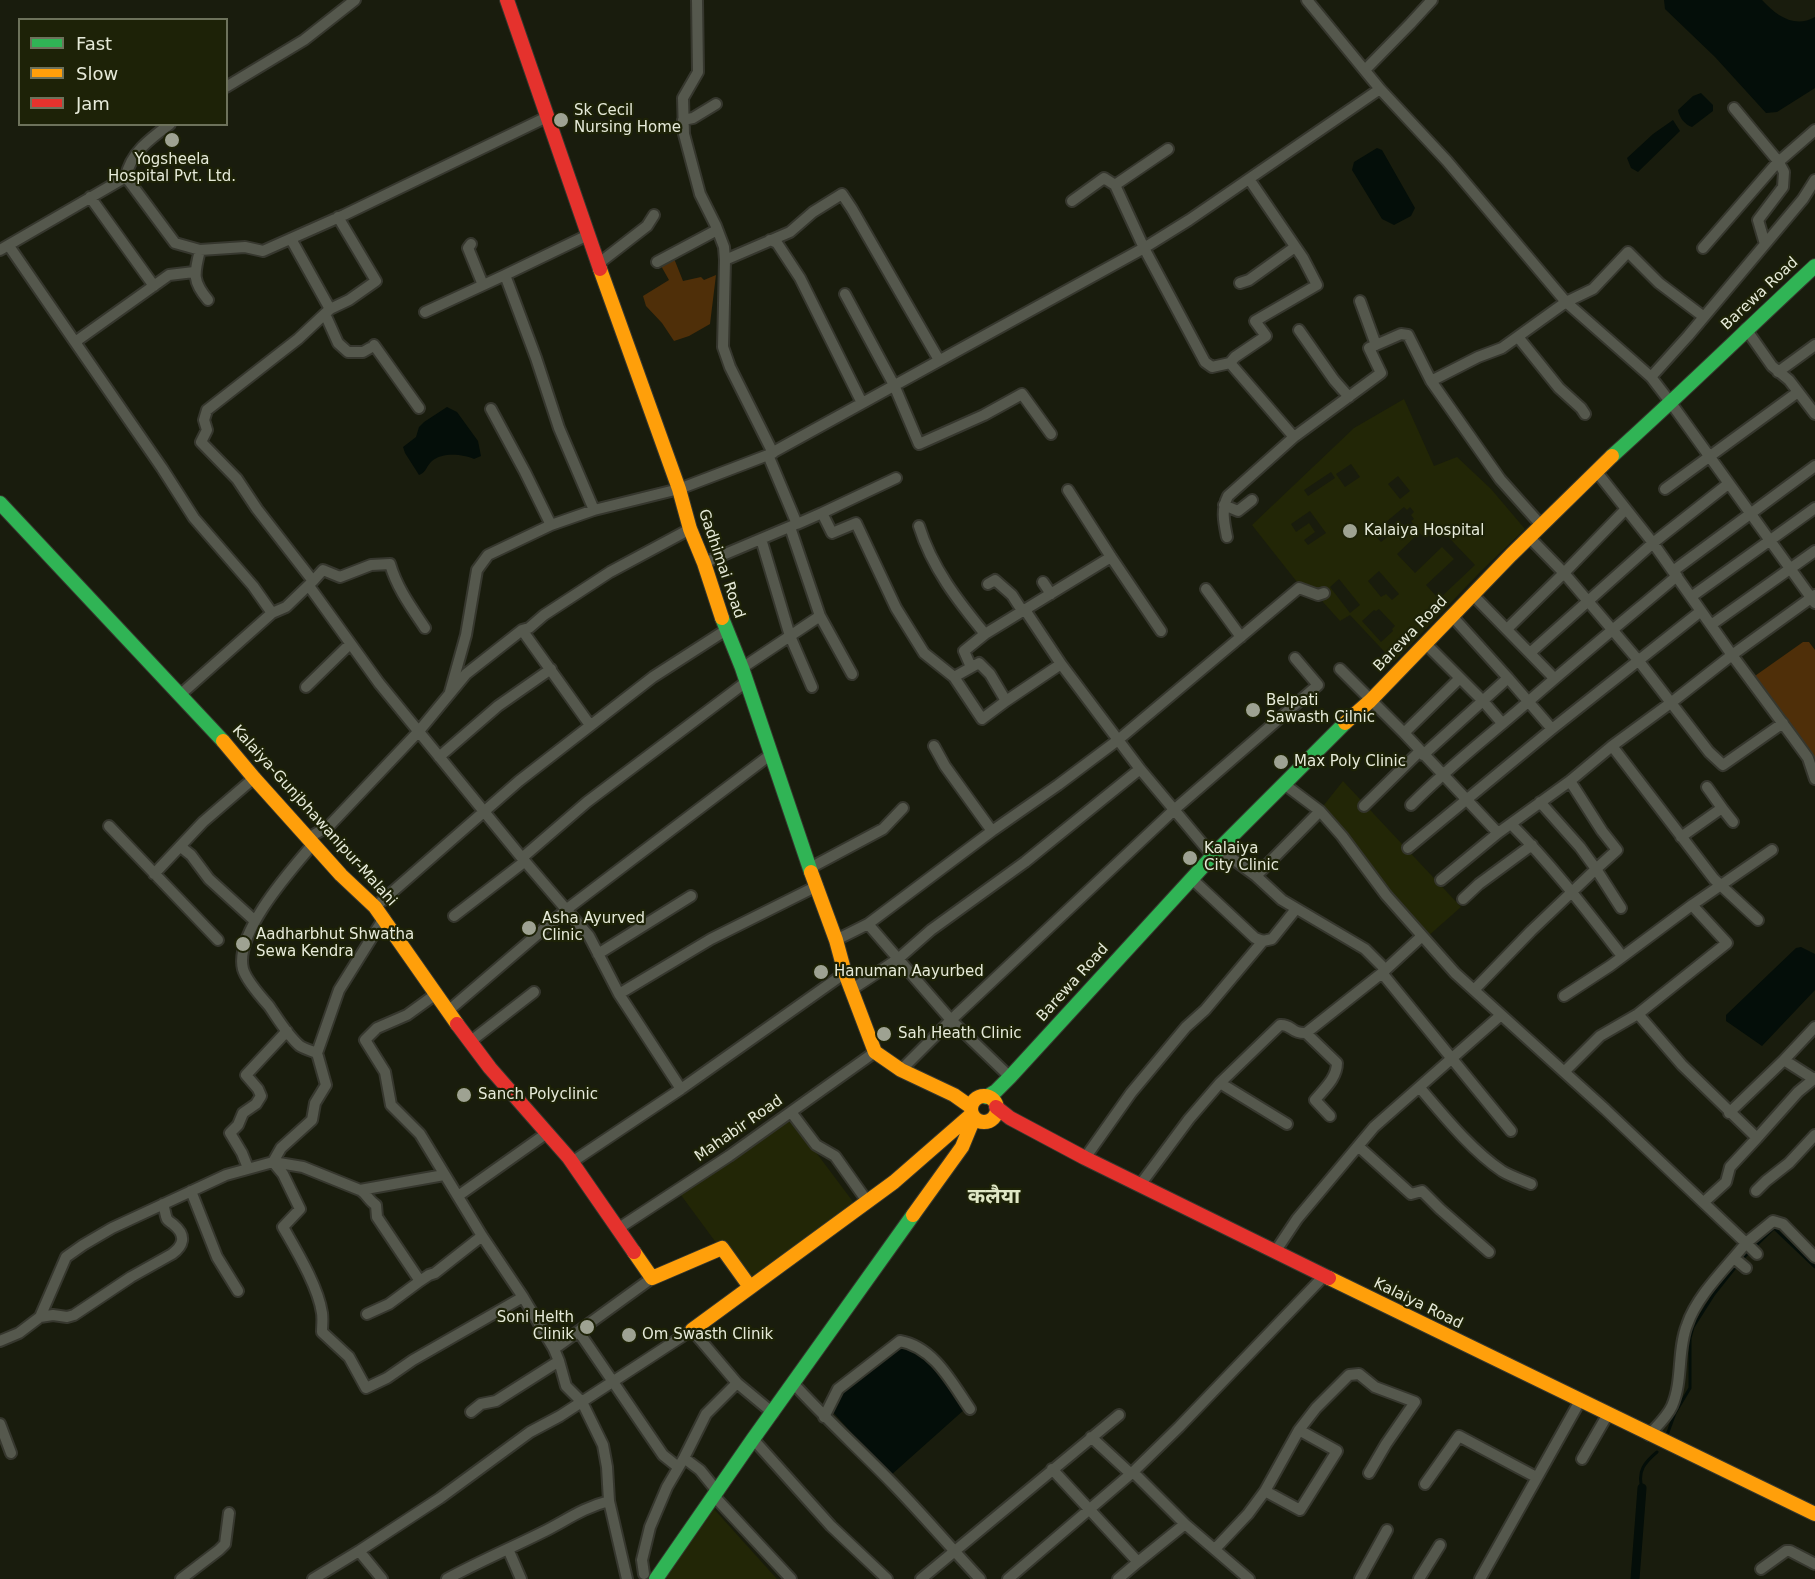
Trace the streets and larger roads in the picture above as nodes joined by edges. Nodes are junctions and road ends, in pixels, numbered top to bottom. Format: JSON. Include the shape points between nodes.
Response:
{"nodes":[{"id":1,"x":355,"y":0,"type":"edge"},
{"id":2,"x":507,"y":0,"type":"edge"},
{"id":3,"x":698,"y":0,"type":"edge"},
{"id":4,"x":1307,"y":0,"type":"edge"},
{"id":5,"x":1432,"y":0,"type":"edge"},
{"id":6,"x":1366,"y":69,"type":"junction"},
{"id":7,"x":228,"y":86,"type":"edge"},
{"id":8,"x":1380,"y":89,"type":"junction"},
{"id":9,"x":716,"y":104,"type":"dead end"},
{"id":10,"x":1734,"y":108,"type":"dead end"},
{"id":11,"x":547,"y":117,"type":"junction"},
{"id":12,"x":683,"y":120,"type":"junction"},
{"id":13,"x":167,"y":126,"type":"edge"},
{"id":14,"x":1815,"y":130,"type":"edge"},
{"id":15,"x":1168,"y":149,"type":"dead end"},
{"id":16,"x":1778,"y":161,"type":"junction"},
{"id":17,"x":126,"y":177,"type":"junction"},
{"id":18,"x":1249,"y":179,"type":"junction"},
{"id":19,"x":1815,"y":180,"type":"edge"},
{"id":20,"x":1114,"y":185,"type":"junction"},
{"id":21,"x":90,"y":197,"type":"junction"},
{"id":22,"x":1072,"y":201,"type":"dead end"},
{"id":23,"x":654,"y":215,"type":"dead end"},
{"id":24,"x":338,"y":217,"type":"junction"},
{"id":25,"x":717,"y":230,"type":"junction"},
{"id":26,"x":588,"y":236,"type":"junction"},
{"id":27,"x":291,"y":240,"type":"junction"},
{"id":28,"x":770,"y":240,"type":"junction"},
{"id":29,"x":471,"y":244,"type":"dead end"},
{"id":30,"x":1765,"y":244,"type":"junction"},
{"id":31,"x":1295,"y":247,"type":"junction"},
{"id":32,"x":5,"y":248,"type":"edge"},
{"id":33,"x":1144,"y":248,"type":"junction"},
{"id":34,"x":1703,"y":248,"type":"dead end"},
{"id":35,"x":200,"y":250,"type":"junction"},
{"id":36,"x":725,"y":261,"type":"junction"},
{"id":37,"x":657,"y":262,"type":"dead end"},
{"id":38,"x":598,"y":264,"type":"junction"},
{"id":39,"x":1815,"y":266,"type":"edge"},
{"id":40,"x":194,"y":272,"type":"junction"},
{"id":41,"x":505,"y":275,"type":"junction"},
{"id":42,"x":1240,"y":283,"type":"dead end"},
{"id":43,"x":483,"y":285,"type":"junction"},
{"id":44,"x":154,"y":286,"type":"junction"},
{"id":45,"x":845,"y":294,"type":"dead end"},
{"id":46,"x":208,"y":300,"type":"dead end"},
{"id":47,"x":1360,"y":301,"type":"dead end"},
{"id":48,"x":1566,"y":302,"type":"junction"},
{"id":49,"x":328,"y":311,"type":"junction"},
{"id":50,"x":425,"y":312,"type":"dead end"},
{"id":51,"x":1704,"y":317,"type":"junction"},
{"id":52,"x":1746,"y":329,"type":"junction"},
{"id":53,"x":1299,"y":330,"type":"dead end"},
{"id":54,"x":1518,"y":337,"type":"junction"},
{"id":55,"x":75,"y":342,"type":"junction"},
{"id":56,"x":1376,"y":345,"type":"junction"},
{"id":57,"x":1815,"y":345,"type":"edge"},
{"id":58,"x":939,"y":360,"type":"junction"},
{"id":59,"x":1230,"y":363,"type":"junction"},
{"id":60,"x":1778,"y":372,"type":"junction"},
{"id":61,"x":1651,"y":378,"type":"junction"},
{"id":62,"x":1431,"y":381,"type":"junction"},
{"id":63,"x":894,"y":385,"type":"junction"},
{"id":64,"x":1798,"y":392,"type":"junction"},
{"id":65,"x":1349,"y":397,"type":"junction"},
{"id":66,"x":862,"y":403,"type":"junction"},
{"id":67,"x":1671,"y":403,"type":"junction"},
{"id":68,"x":419,"y":408,"type":"dead end"},
{"id":69,"x":491,"y":409,"type":"dead end"},
{"id":70,"x":1585,"y":414,"type":"dead end"},
{"id":71,"x":1815,"y":414,"type":"edge"},
{"id":72,"x":1051,"y":434,"type":"dead end"},
{"id":73,"x":1294,"y":437,"type":"junction"},
{"id":74,"x":771,"y":454,"type":"junction"},
{"id":75,"x":1708,"y":457,"type":"junction"},
{"id":76,"x":1815,"y":466,"type":"edge"},
{"id":77,"x":1596,"y":471,"type":"junction"},
{"id":78,"x":896,"y":478,"type":"dead end"},
{"id":79,"x":1728,"y":484,"type":"junction"},
{"id":80,"x":679,"y":489,"type":"junction"},
{"id":81,"x":1665,"y":489,"type":"dead end"},
{"id":82,"x":1068,"y":490,"type":"dead end"},
{"id":83,"x":1252,"y":500,"type":"dead end"},
{"id":84,"x":0,"y":502,"type":"edge"},
{"id":85,"x":1224,"y":505,"type":"junction"},
{"id":86,"x":1815,"y":508,"type":"edge"},
{"id":87,"x":594,"y":510,"type":"junction"},
{"id":88,"x":1625,"y":510,"type":"junction"},
{"id":89,"x":822,"y":513,"type":"junction"},
{"id":90,"x":1750,"y":514,"type":"junction"},
{"id":91,"x":551,"y":525,"type":"junction"},
{"id":92,"x":793,"y":525,"type":"junction"},
{"id":93,"x":1541,"y":525,"type":"junction"},
{"id":94,"x":919,"y":526,"type":"dead end"},
{"id":95,"x":690,"y":529,"type":"junction"},
{"id":96,"x":1227,"y":537,"type":"dead end"},
{"id":97,"x":1529,"y":537,"type":"junction"},
{"id":98,"x":761,"y":539,"type":"junction"},
{"id":99,"x":1771,"y":540,"type":"junction"},
{"id":100,"x":1653,"y":543,"type":"junction"},
{"id":101,"x":1815,"y":551,"type":"edge"},
{"id":102,"x":1111,"y":557,"type":"junction"},
{"id":103,"x":704,"y":563,"type":"junction"},
{"id":104,"x":1791,"y":568,"type":"junction"},
{"id":105,"x":1564,"y":573,"type":"junction"},
{"id":106,"x":1675,"y":574,"type":"junction"},
{"id":107,"x":1043,"y":582,"type":"dead end"},
{"id":108,"x":311,"y":584,"type":"junction"},
{"id":109,"x":988,"y":584,"type":"dead end"},
{"id":110,"x":1206,"y":589,"type":"dead end"},
{"id":111,"x":1324,"y":593,"type":"dead end"},
{"id":112,"x":1051,"y":594,"type":"junction"},
{"id":113,"x":1473,"y":595,"type":"junction"},
{"id":114,"x":1691,"y":597,"type":"junction"},
{"id":115,"x":1814,"y":599,"type":"edge"},
{"id":116,"x":1587,"y":601,"type":"junction"},
{"id":117,"x":1024,"y":611,"type":"junction"},
{"id":118,"x":1701,"y":611,"type":"junction"},
{"id":119,"x":272,"y":613,"type":"junction"},
{"id":120,"x":820,"y":616,"type":"junction"},
{"id":121,"x":1452,"y":616,"type":"junction"},
{"id":122,"x":1710,"y":625,"type":"junction"},
{"id":123,"x":425,"y":628,"type":"dead end"},
{"id":124,"x":1507,"y":629,"type":"junction"},
{"id":125,"x":522,"y":630,"type":"junction"},
{"id":126,"x":726,"y":630,"type":"junction"},
{"id":127,"x":1161,"y":631,"type":"dead end"},
{"id":128,"x":1612,"y":631,"type":"junction"},
{"id":129,"x":985,"y":634,"type":"junction"},
{"id":130,"x":790,"y":636,"type":"junction"},
{"id":131,"x":1241,"y":637,"type":"junction"},
{"id":132,"x":1425,"y":643,"type":"junction"},
{"id":133,"x":350,"y":644,"type":"junction"},
{"id":134,"x":1530,"y":653,"type":"junction"},
{"id":135,"x":1732,"y":654,"type":"junction"},
{"id":136,"x":1294,"y":658,"type":"dead end"},
{"id":137,"x":1638,"y":660,"type":"junction"},
{"id":138,"x":1061,"y":664,"type":"junction"},
{"id":139,"x":971,"y":667,"type":"junction"},
{"id":140,"x":742,"y":668,"type":"junction"},
{"id":141,"x":550,"y":669,"type":"junction"},
{"id":142,"x":1340,"y":669,"type":"dead end"},
{"id":143,"x":852,"y":674,"type":"dead end"},
{"id":144,"x":954,"y":677,"type":"junction"},
{"id":145,"x":1460,"y":678,"type":"junction"},
{"id":146,"x":1508,"y":678,"type":"junction"},
{"id":147,"x":1554,"y":678,"type":"junction"},
{"id":148,"x":746,"y":682,"type":"junction"},
{"id":149,"x":306,"y":687,"type":"dead end"},
{"id":150,"x":812,"y":687,"type":"dead end"},
{"id":151,"x":450,"y":692,"type":"junction"},
{"id":152,"x":181,"y":694,"type":"junction"},
{"id":153,"x":1370,"y":700,"type":"junction"},
{"id":154,"x":1006,"y":701,"type":"junction"},
{"id":155,"x":1484,"y":701,"type":"junction"},
{"id":156,"x":1529,"y":701,"type":"junction"},
{"id":157,"x":1672,"y":702,"type":"junction"},
{"id":158,"x":1502,"y":723,"type":"junction"},
{"id":159,"x":1783,"y":723,"type":"junction"},
{"id":160,"x":590,"y":724,"type":"junction"},
{"id":161,"x":1552,"y":729,"type":"junction"},
{"id":162,"x":419,"y":731,"type":"junction"},
{"id":163,"x":1404,"y":733,"type":"junction"},
{"id":164,"x":1118,"y":740,"type":"junction"},
{"id":165,"x":934,"y":746,"type":"dead end"},
{"id":166,"x":1612,"y":746,"type":"junction"},
{"id":167,"x":1422,"y":753,"type":"junction"},
{"id":168,"x":770,"y":755,"type":"junction"},
{"id":169,"x":439,"y":757,"type":"junction"},
{"id":170,"x":1140,"y":769,"type":"junction"},
{"id":171,"x":1442,"y":774,"type":"junction"},
{"id":172,"x":1814,"y":776,"type":"edge"},
{"id":173,"x":254,"y":778,"type":"junction"},
{"id":174,"x":1570,"y":781,"type":"junction"},
{"id":175,"x":1284,"y":784,"type":"junction"},
{"id":176,"x":1707,"y":787,"type":"dead end"},
{"id":177,"x":1466,"y":800,"type":"junction"},
{"id":178,"x":1540,"y":802,"type":"junction"},
{"id":179,"x":1411,"y":805,"type":"dead end"},
{"id":180,"x":1365,"y":806,"type":"dead end"},
{"id":181,"x":903,"y":808,"type":"dead end"},
{"id":182,"x":1722,"y":808,"type":"junction"},
{"id":183,"x":1175,"y":809,"type":"junction"},
{"id":184,"x":483,"y":811,"type":"junction"},
{"id":185,"x":1320,"y":811,"type":"junction"},
{"id":186,"x":1733,"y":822,"type":"dead end"},
{"id":187,"x":1511,"y":824,"type":"junction"},
{"id":188,"x":109,"y":826,"type":"dead end"},
{"id":189,"x":992,"y":831,"type":"junction"},
{"id":190,"x":1497,"y":833,"type":"junction"},
{"id":191,"x":1681,"y":837,"type":"junction"},
{"id":192,"x":311,"y":841,"type":"junction"},
{"id":193,"x":1532,"y":845,"type":"junction"},
{"id":194,"x":181,"y":847,"type":"junction"},
{"id":195,"x":1408,"y":848,"type":"dead end"},
{"id":196,"x":1772,"y":850,"type":"dead end"},
{"id":197,"x":1215,"y":852,"type":"junction"},
{"id":198,"x":523,"y":860,"type":"junction"},
{"id":199,"x":810,"y":868,"type":"junction"},
{"id":200,"x":1596,"y":869,"type":"junction"},
{"id":201,"x":154,"y":874,"type":"junction"},
{"id":202,"x":1256,"y":876,"type":"junction"},
{"id":203,"x":1192,"y":879,"type":"junction"},
{"id":204,"x":1441,"y":880,"type":"dead end"},
{"id":205,"x":1720,"y":885,"type":"junction"},
{"id":206,"x":817,"y":886,"type":"junction"},
{"id":207,"x":1573,"y":892,"type":"junction"},
{"id":208,"x":691,"y":896,"type":"dead end"},
{"id":209,"x":1463,"y":899,"type":"dead end"},
{"id":210,"x":1692,"y":905,"type":"junction"},
{"id":211,"x":1621,"y":908,"type":"dead end"},
{"id":212,"x":567,"y":909,"type":"junction"},
{"id":213,"x":1296,"y":909,"type":"junction"},
{"id":214,"x":380,"y":912,"type":"junction"},
{"id":215,"x":454,"y":916,"type":"dead end"},
{"id":216,"x":1758,"y":920,"type":"dead end"},
{"id":217,"x":255,"y":921,"type":"junction"},
{"id":218,"x":868,"y":924,"type":"junction"},
{"id":219,"x":1422,"y":936,"type":"junction"},
{"id":220,"x":218,"y":940,"type":"dead end"},
{"id":221,"x":836,"y":940,"type":"junction"},
{"id":222,"x":1263,"y":941,"type":"junction"},
{"id":223,"x":598,"y":954,"type":"junction"},
{"id":224,"x":1623,"y":956,"type":"junction"},
{"id":225,"x":898,"y":959,"type":"junction"},
{"id":226,"x":1383,"y":971,"type":"junction"},
{"id":227,"x":845,"y":973,"type":"junction"},
{"id":228,"x":851,"y":990,"type":"junction"},
{"id":229,"x":1474,"y":990,"type":"junction"},
{"id":230,"x":534,"y":992,"type":"dead end"},
{"id":231,"x":436,"y":994,"type":"junction"},
{"id":232,"x":619,"y":994,"type":"junction"},
{"id":233,"x":1564,"y":996,"type":"dead end"},
{"id":234,"x":448,"y":1011,"type":"junction"},
{"id":235,"x":1501,"y":1014,"type":"junction"},
{"id":236,"x":1638,"y":1014,"type":"junction"},
{"id":237,"x":951,"y":1020,"type":"junction"},
{"id":238,"x":1815,"y":1027,"type":"edge"},
{"id":239,"x":287,"y":1031,"type":"junction"},
{"id":240,"x":1306,"y":1033,"type":"junction"},
{"id":241,"x":471,"y":1041,"type":"junction"},
{"id":242,"x":875,"y":1052,"type":"junction"},
{"id":243,"x":317,"y":1053,"type":"junction"},
{"id":244,"x":1452,"y":1060,"type":"junction"},
{"id":245,"x":1784,"y":1060,"type":"junction"},
{"id":246,"x":901,"y":1070,"type":"junction"},
{"id":247,"x":1564,"y":1072,"type":"junction"},
{"id":248,"x":1010,"y":1077,"type":"junction"},
{"id":249,"x":1815,"y":1078,"type":"edge"},
{"id":250,"x":1220,"y":1083,"type":"junction"},
{"id":251,"x":1420,"y":1088,"type":"junction"},
{"id":252,"x":681,"y":1089,"type":"junction"},
{"id":253,"x":984,"y":1108,"type":"junction"},
{"id":254,"x":791,"y":1112,"type":"junction"},
{"id":255,"x":1730,"y":1113,"type":"junction"},
{"id":256,"x":1330,"y":1116,"type":"dead end"},
{"id":257,"x":1287,"y":1124,"type":"dead end"},
{"id":258,"x":1511,"y":1131,"type":"dead end"},
{"id":259,"x":547,"y":1133,"type":"junction"},
{"id":260,"x":1815,"y":1135,"type":"edge"},
{"id":261,"x":1757,"y":1138,"type":"junction"},
{"id":262,"x":1358,"y":1146,"type":"junction"},
{"id":263,"x":1085,"y":1158,"type":"junction"},
{"id":264,"x":273,"y":1162,"type":"junction"},
{"id":265,"x":572,"y":1162,"type":"junction"},
{"id":266,"x":248,"y":1168,"type":"junction"},
{"id":267,"x":444,"y":1175,"type":"junction"},
{"id":268,"x":1531,"y":1184,"type":"dead end"},
{"id":269,"x":1140,"y":1185,"type":"junction"},
{"id":270,"x":360,"y":1190,"type":"junction"},
{"id":271,"x":191,"y":1191,"type":"junction"},
{"id":272,"x":1756,"y":1191,"type":"dead end"},
{"id":273,"x":458,"y":1196,"type":"junction"},
{"id":274,"x":867,"y":1201,"type":"junction"},
{"id":275,"x":1704,"y":1202,"type":"junction"},
{"id":276,"x":163,"y":1204,"type":"junction"},
{"id":277,"x":619,"y":1228,"type":"junction"},
{"id":278,"x":482,"y":1236,"type":"junction"},
{"id":279,"x":1751,"y":1248,"type":"junction"},
{"id":280,"x":1275,"y":1252,"type":"junction"},
{"id":281,"x":1490,"y":1252,"type":"dead end"},
{"id":282,"x":1815,"y":1257,"type":"edge"},
{"id":283,"x":1323,"y":1277,"type":"junction"},
{"id":284,"x":652,"y":1278,"type":"junction"},
{"id":285,"x":420,"y":1281,"type":"junction"},
{"id":286,"x":750,"y":1287,"type":"junction"},
{"id":287,"x":237,"y":1291,"type":"dead end"},
{"id":288,"x":523,"y":1297,"type":"junction"},
{"id":289,"x":367,"y":1314,"type":"dead end"},
{"id":290,"x":40,"y":1317,"type":"junction"},
{"id":291,"x":692,"y":1330,"type":"junction"},
{"id":292,"x":579,"y":1332,"type":"junction"},
{"id":293,"x":0,"y":1341,"type":"edge"},
{"id":294,"x":554,"y":1349,"type":"junction"},
{"id":295,"x":559,"y":1361,"type":"junction"},
{"id":296,"x":612,"y":1381,"type":"junction"},
{"id":297,"x":737,"y":1383,"type":"junction"},
{"id":298,"x":793,"y":1383,"type":"junction"},
{"id":299,"x":1581,"y":1401,"type":"junction"},
{"id":300,"x":582,"y":1402,"type":"junction"},
{"id":301,"x":970,"y":1409,"type":"dead end"},
{"id":302,"x":471,"y":1412,"type":"dead end"},
{"id":303,"x":773,"y":1413,"type":"junction"},
{"id":304,"x":1608,"y":1414,"type":"junction"},
{"id":305,"x":1119,"y":1415,"type":"dead end"},
{"id":306,"x":824,"y":1417,"type":"junction"},
{"id":307,"x":0,"y":1424,"type":"edge"},
{"id":308,"x":1299,"y":1430,"type":"junction"},
{"id":309,"x":1649,"y":1435,"type":"junction"},
{"id":310,"x":1091,"y":1437,"type":"junction"},
{"id":311,"x":753,"y":1439,"type":"junction"},
{"id":312,"x":11,"y":1453,"type":"dead end"},
{"id":313,"x":1582,"y":1459,"type":"dead end"},
{"id":314,"x":681,"y":1462,"type":"junction"},
{"id":315,"x":1052,"y":1469,"type":"junction"},
{"id":316,"x":1132,"y":1473,"type":"junction"},
{"id":317,"x":1369,"y":1473,"type":"dead end"},
{"id":318,"x":1536,"y":1478,"type":"junction"},
{"id":319,"x":1425,"y":1484,"type":"dead end"},
{"id":320,"x":1265,"y":1491,"type":"junction"},
{"id":321,"x":716,"y":1493,"type":"junction"},
{"id":322,"x":609,"y":1501,"type":"junction"},
{"id":323,"x":1089,"y":1508,"type":"junction"},
{"id":324,"x":229,"y":1513,"type":"dead end"},
{"id":325,"x":1815,"y":1514,"type":"edge"},
{"id":326,"x":1185,"y":1524,"type":"junction"},
{"id":327,"x":1387,"y":1530,"type":"dead end"},
{"id":328,"x":1440,"y":1545,"type":"dead end"},
{"id":329,"x":508,"y":1549,"type":"junction"},
{"id":330,"x":1215,"y":1550,"type":"junction"},
{"id":331,"x":359,"y":1551,"type":"junction"},
{"id":332,"x":954,"y":1551,"type":"junction"},
{"id":333,"x":1138,"y":1562,"type":"junction"},
{"id":334,"x":1815,"y":1564,"type":"edge"},
{"id":335,"x":1761,"y":1569,"type":"dead end"},
{"id":336,"x":652,"y":1576,"type":"edge"},
{"id":337,"x":626,"y":1578,"type":"edge"},
{"id":338,"x":181,"y":1579,"type":"edge"},
{"id":339,"x":313,"y":1579,"type":"edge"},
{"id":340,"x":382,"y":1579,"type":"edge"},
{"id":341,"x":447,"y":1579,"type":"edge"},
{"id":342,"x":521,"y":1579,"type":"edge"},
{"id":343,"x":791,"y":1579,"type":"edge"},
{"id":344,"x":887,"y":1579,"type":"edge"},
{"id":345,"x":921,"y":1579,"type":"edge"},
{"id":346,"x":980,"y":1579,"type":"edge"},
{"id":347,"x":1008,"y":1579,"type":"edge"},
{"id":348,"x":1118,"y":1579,"type":"edge"},
{"id":349,"x":1249,"y":1579,"type":"edge"},
{"id":350,"x":1360,"y":1579,"type":"edge"},
{"id":351,"x":1419,"y":1579,"type":"edge"},
{"id":352,"x":1480,"y":1579,"type":"edge"}],
"edges":[{"from":1,"to":7,"type":"street","via":[[304,40]]},
{"from":2,"to":11,"type":"street","name":"Gadhimai Road"},
{"from":3,"to":12,"type":"street","via":[[698,72],[683,98]]},
{"from":4,"to":6,"type":"street"},
{"from":5,"to":6,"type":"street"},
{"from":6,"to":8,"type":"street"},
{"from":8,"to":18,"type":"street"},
{"from":8,"to":48,"type":"street","via":[[1447,161]]},
{"from":9,"to":12,"type":"street"},
{"from":10,"to":16,"type":"street"},
{"from":11,"to":24,"type":"street"},
{"from":11,"to":26,"type":"street","name":"Gadhimai Road"},
{"from":12,"to":25,"type":"street","via":[[700,194]]},
{"from":13,"to":17,"type":"street","via":[[150,138],[128,165]]},
{"from":14,"to":16,"type":"street"},
{"from":15,"to":20,"type":"street"},
{"from":16,"to":30,"type":"street","via":[[1784,172],[1783,187],[1758,220]]},
{"from":16,"to":34,"type":"street"},
{"from":17,"to":21,"type":"street"},
{"from":17,"to":35,"type":"street","via":[[175,243]]},
{"from":18,"to":31,"type":"street"},
{"from":18,"to":33,"type":"street"},
{"from":19,"to":30,"type":"street"},
{"from":20,"to":22,"type":"street","via":[[1104,178]]},
{"from":20,"to":33,"type":"street"},
{"from":21,"to":32,"type":"street"},
{"from":21,"to":44,"type":"street"},
{"from":23,"to":38,"type":"street","via":[[647,226]]},
{"from":24,"to":27,"type":"street"},
{"from":24,"to":49,"type":"street","via":[[376,280]]},
{"from":25,"to":36,"type":"street"},
{"from":25,"to":37,"type":"street"},
{"from":26,"to":38,"type":"street","name":"Gadhimai Road"},
{"from":26,"to":41,"type":"street"},
{"from":27,"to":35,"type":"street","via":[[263,251]]},
{"from":27,"to":49,"type":"street"},
{"from":28,"to":36,"type":"street"},
{"from":28,"to":58,"type":"street","via":[[790,232],[842,194]]},
{"from":28,"to":66,"type":"street","via":[[777,243],[800,278]]},
{"from":29,"to":43,"type":"street","via":[[468,248]]},
{"from":30,"to":51,"type":"street"},
{"from":31,"to":42,"type":"street"},
{"from":31,"to":59,"type":"street","via":[[1317,285],[1255,321],[1266,336]]},
{"from":32,"to":55,"type":"street"},
{"from":33,"to":58,"type":"street"},
{"from":33,"to":59,"type":"street","via":[[1205,362],[1212,368]]},
{"from":35,"to":40,"type":"street"},
{"from":36,"to":74,"type":"street","via":[[723,347]]},
{"from":38,"to":80,"type":"street","name":"Gadhimai Road"},
{"from":39,"to":52,"type":"street","name":"Barewa Road"},
{"from":40,"to":44,"type":"street","via":[[173,273]]},
{"from":40,"to":46,"type":"street","via":[[197,286]]},
{"from":41,"to":43,"type":"street"},
{"from":41,"to":87,"type":"street","via":[[559,428]]},
{"from":43,"to":50,"type":"street"},
{"from":44,"to":55,"type":"street"},
{"from":45,"to":63,"type":"street"},
{"from":47,"to":56,"type":"street"},
{"from":48,"to":51,"type":"street","via":[[1593,288],[1628,252],[1659,283]]},
{"from":48,"to":54,"type":"street"},
{"from":48,"to":61,"type":"street"},
{"from":49,"to":68,"type":"street","via":[[338,343],[348,352],[363,352],[372,346]]},
{"from":49,"to":108,"type":"street","via":[[207,410],[207,430],[201,442],[237,480]]},
{"from":51,"to":61,"type":"street"},
{"from":52,"to":60,"type":"street"},
{"from":52,"to":67,"type":"street","name":"Barewa Road"},
{"from":53,"to":65,"type":"street"},
{"from":54,"to":62,"type":"street"},
{"from":54,"to":70,"type":"street","via":[[1558,388]]},
{"from":55,"to":119,"type":"street","via":[[194,518]]},
{"from":56,"to":62,"type":"street","via":[[1401,334],[1408,335]]},
{"from":56,"to":65,"type":"street","via":[[1369,348],[1381,374]]},
{"from":57,"to":60,"type":"street"},
{"from":58,"to":63,"type":"street"},
{"from":59,"to":73,"type":"street"},
{"from":60,"to":64,"type":"street"},
{"from":61,"to":67,"type":"street"},
{"from":62,"to":93,"type":"street","via":[[1500,480]]},
{"from":63,"to":66,"type":"street"},
{"from":63,"to":72,"type":"street","via":[[919,444],[1022,394]]},
{"from":64,"to":71,"type":"street"},
{"from":64,"to":75,"type":"street"},
{"from":65,"to":73,"type":"street"},
{"from":66,"to":74,"type":"street"},
{"from":67,"to":75,"type":"street"},
{"from":67,"to":77,"type":"street","name":"Barewa Road"},
{"from":69,"to":91,"type":"street"},
{"from":73,"to":85,"type":"street","via":[[1228,496]]},
{"from":74,"to":80,"type":"street"},
{"from":74,"to":92,"type":"street"},
{"from":75,"to":79,"type":"street"},
{"from":75,"to":81,"type":"street"},
{"from":76,"to":90,"type":"street"},
{"from":77,"to":88,"type":"street"},
{"from":77,"to":93,"type":"street","name":"Barewa Road"},
{"from":78,"to":89,"type":"street"},
{"from":79,"to":90,"type":"street"},
{"from":79,"to":100,"type":"street"},
{"from":80,"to":87,"type":"street"},
{"from":80,"to":95,"type":"street","name":"Gadhimai Road"},
{"from":82,"to":102,"type":"street"},
{"from":83,"to":85,"type":"street","via":[[1238,511]]},
{"from":84,"to":152,"type":"street","name":"Kalaiya-Gunjbhawanipur-Malahi"},
{"from":85,"to":96,"type":"street"},
{"from":86,"to":99,"type":"street"},
{"from":87,"to":91,"type":"street"},
{"from":88,"to":100,"type":"street"},
{"from":88,"to":105,"type":"street"},
{"from":89,"to":92,"type":"street"},
{"from":89,"to":144,"type":"street","via":[[832,533],[856,523],[896,608],[924,653]]},
{"from":90,"to":99,"type":"street"},
{"from":90,"to":106,"type":"street"},
{"from":91,"to":151,"type":"street","via":[[488,555],[477,570],[466,635]]},
{"from":92,"to":98,"type":"street"},
{"from":92,"to":120,"type":"street"},
{"from":93,"to":97,"type":"street","name":"Barewa Road"},
{"from":94,"to":129,"type":"street","via":[[944,580]]},
{"from":95,"to":103,"type":"street","name":"Gadhimai Road"},
{"from":95,"to":125,"type":"street","via":[[610,572]]},
{"from":97,"to":105,"type":"street"},
{"from":97,"to":113,"type":"street","name":"Barewa Road"},
{"from":98,"to":103,"type":"street"},
{"from":98,"to":130,"type":"street"},
{"from":99,"to":104,"type":"street"},
{"from":99,"to":114,"type":"street"},
{"from":100,"to":106,"type":"street"},
{"from":100,"to":116,"type":"street"},
{"from":101,"to":104,"type":"street"},
{"from":102,"to":112,"type":"street"},
{"from":102,"to":127,"type":"street"},
{"from":103,"to":126,"type":"street","name":"Gadhimai Road"},
{"from":104,"to":115,"type":"street"},
{"from":104,"to":122,"type":"street"},
{"from":105,"to":116,"type":"street"},
{"from":105,"to":124,"type":"street"},
{"from":106,"to":114,"type":"street"},
{"from":106,"to":128,"type":"street"},
{"from":107,"to":112,"type":"street"},
{"from":108,"to":119,"type":"street","via":[[286,607]]},
{"from":108,"to":123,"type":"street","via":[[323,570],[340,577],[371,565],[390,564],[401,591]]},
{"from":108,"to":133,"type":"street"},
{"from":109,"to":117,"type":"street","via":[[995,580]]},
{"from":110,"to":131,"type":"street"},
{"from":111,"to":131,"type":"street","via":[[1318,595],[1299,588]]},
{"from":112,"to":117,"type":"street"},
{"from":113,"to":121,"type":"street","name":"Barewa Road"},
{"from":113,"to":124,"type":"street"},
{"from":114,"to":118,"type":"street"},
{"from":115,"to":135,"type":"street"},
{"from":116,"to":128,"type":"street"},
{"from":116,"to":134,"type":"street"},
{"from":117,"to":129,"type":"street"},
{"from":117,"to":138,"type":"street"},
{"from":118,"to":122,"type":"street"},
{"from":118,"to":137,"type":"street"},
{"from":119,"to":152,"type":"street"},
{"from":120,"to":130,"type":"street"},
{"from":120,"to":143,"type":"street"},
{"from":121,"to":132,"type":"street","name":"Barewa Road"},
{"from":121,"to":146,"type":"street"},
{"from":122,"to":135,"type":"street"},
{"from":124,"to":134,"type":"street"},
{"from":125,"to":141,"type":"street"},
{"from":125,"to":151,"type":"street","via":[[466,674]]},
{"from":126,"to":140,"type":"street","name":"Gadhimai Road"},
{"from":126,"to":160,"type":"street"},
{"from":128,"to":137,"type":"street"},
{"from":128,"to":147,"type":"street"},
{"from":129,"to":139,"type":"street","via":[[964,651]]},
{"from":130,"to":140,"type":"street"},
{"from":130,"to":150,"type":"street"},
{"from":131,"to":164,"type":"street"},
{"from":132,"to":145,"type":"street"},
{"from":132,"to":153,"type":"street","name":"Barewa Road"},
{"from":133,"to":149,"type":"street"},
{"from":133,"to":162,"type":"street"},
{"from":134,"to":147,"type":"street"},
{"from":135,"to":157,"type":"street"},
{"from":135,"to":159,"type":"street"},
{"from":136,"to":183,"type":"street","via":[[1318,685]]},
{"from":137,"to":157,"type":"street"},
{"from":137,"to":161,"type":"street"},
{"from":138,"to":154,"type":"street"},
{"from":138,"to":164,"type":"street"},
{"from":139,"to":144,"type":"street"},
{"from":139,"to":154,"type":"street","via":[[979,663]]},
{"from":140,"to":148,"type":"street","name":"Gadhimai Road"},
{"from":141,"to":160,"type":"street"},
{"from":141,"to":169,"type":"street","via":[[498,706]]},
{"from":142,"to":153,"type":"street"},
{"from":144,"to":154,"type":"street","via":[[982,719]]},
{"from":145,"to":155,"type":"street"},
{"from":145,"to":163,"type":"street"},
{"from":146,"to":155,"type":"street"},
{"from":146,"to":156,"type":"street"},
{"from":147,"to":156,"type":"street"},
{"from":148,"to":168,"type":"street","name":"Gadhimai Road"},
{"from":148,"to":198,"type":"street","via":[[586,802]]},
{"from":151,"to":162,"type":"street"},
{"from":152,"to":173,"type":"street","name":"Kalaiya-Gunjbhawanipur-Malahi"},
{"from":153,"to":163,"type":"street"},
{"from":153,"to":175,"type":"street","name":"Barewa Road"},
{"from":155,"to":158,"type":"street"},
{"from":155,"to":167,"type":"street"},
{"from":156,"to":158,"type":"street"},
{"from":156,"to":161,"type":"street"},
{"from":157,"to":159,"type":"street","via":[[1723,765]]},
{"from":157,"to":166,"type":"street"},
{"from":158,"to":171,"type":"street"},
{"from":159,"to":172,"type":"street","via":[[1808,758]]},
{"from":160,"to":184,"type":"street"},
{"from":161,"to":177,"type":"street"},
{"from":162,"to":169,"type":"street"},
{"from":162,"to":192,"type":"street"},
{"from":163,"to":167,"type":"street"},
{"from":164,"to":170,"type":"street"},
{"from":164,"to":189,"type":"street"},
{"from":165,"to":189,"type":"street"},
{"from":166,"to":174,"type":"street"},
{"from":166,"to":191,"type":"street"},
{"from":167,"to":171,"type":"street"},
{"from":167,"to":180,"type":"street"},
{"from":168,"to":199,"type":"street","name":"Gadhimai Road"},
{"from":168,"to":212,"type":"street"},
{"from":169,"to":184,"type":"street"},
{"from":170,"to":183,"type":"street"},
{"from":170,"to":225,"type":"street"},
{"from":171,"to":177,"type":"street"},
{"from":171,"to":179,"type":"street"},
{"from":173,"to":192,"type":"street","name":"Kalaiya-Gunjbhawanipur-Malahi"},
{"from":173,"to":194,"type":"street","via":[[203,822]]},
{"from":174,"to":178,"type":"street"},
{"from":174,"to":200,"type":"street","via":[[1617,850]]},
{"from":175,"to":185,"type":"street"},
{"from":175,"to":197,"type":"street","name":"Barewa Road"},
{"from":176,"to":182,"type":"street"},
{"from":177,"to":190,"type":"street"},
{"from":177,"to":195,"type":"street"},
{"from":178,"to":187,"type":"street"},
{"from":178,"to":200,"type":"street"},
{"from":181,"to":199,"type":"street","via":[[883,829]]},
{"from":182,"to":186,"type":"street"},
{"from":182,"to":191,"type":"street"},
{"from":183,"to":197,"type":"street"},
{"from":183,"to":237,"type":"street"},
{"from":184,"to":198,"type":"street"},
{"from":184,"to":214,"type":"street"},
{"from":185,"to":202,"type":"street"},
{"from":185,"to":219,"type":"street"},
{"from":187,"to":190,"type":"street"},
{"from":187,"to":193,"type":"street"},
{"from":188,"to":201,"type":"street"},
{"from":189,"to":218,"type":"street"},
{"from":190,"to":204,"type":"street"},
{"from":191,"to":205,"type":"street"},
{"from":192,"to":214,"type":"street","name":"Kalaiya-Gunjbhawanipur-Malahi"},
{"from":192,"to":217,"type":"street"},
{"from":193,"to":207,"type":"street"},
{"from":193,"to":209,"type":"street"},
{"from":194,"to":201,"type":"street"},
{"from":194,"to":217,"type":"street"},
{"from":196,"to":205,"type":"street"},
{"from":197,"to":202,"type":"street"},
{"from":197,"to":203,"type":"street","name":"Barewa Road"},
{"from":198,"to":212,"type":"street"},
{"from":198,"to":215,"type":"street"},
{"from":199,"to":206,"type":"street","name":"Gadhimai Road"},
{"from":200,"to":207,"type":"street"},
{"from":200,"to":211,"type":"street"},
{"from":201,"to":220,"type":"street"},
{"from":202,"to":213,"type":"street"},
{"from":203,"to":222,"type":"street","via":[[1255,938]]},
{"from":203,"to":248,"type":"street","name":"Barewa Road"},
{"from":205,"to":210,"type":"street"},
{"from":205,"to":216,"type":"street"},
{"from":206,"to":221,"type":"street","name":"Gadhimai Road"},
{"from":206,"to":232,"type":"street","via":[[711,939]]},
{"from":207,"to":224,"type":"street"},
{"from":207,"to":229,"type":"street"},
{"from":208,"to":223,"type":"street"},
{"from":210,"to":224,"type":"street"},
{"from":210,"to":236,"type":"street","via":[[1727,943]]},
{"from":212,"to":223,"type":"street"},
{"from":212,"to":234,"type":"street"},
{"from":213,"to":222,"type":"street","via":[[1272,939]]},
{"from":213,"to":226,"type":"street","via":[[1365,950]]},
{"from":214,"to":231,"type":"street","name":"Kalaiya-Gunjbhawanipur-Malahi"},
{"from":214,"to":243,"type":"street","via":[[339,990]]},
{"from":217,"to":239,"type":"street","via":[[243,948],[243,969]]},
{"from":218,"to":221,"type":"street"},
{"from":218,"to":225,"type":"street"},
{"from":219,"to":226,"type":"street"},
{"from":219,"to":229,"type":"street"},
{"from":221,"to":227,"type":"street","name":"Gadhimai Road"},
{"from":222,"to":263,"type":"street","via":[[1131,1093]]},
{"from":223,"to":232,"type":"street"},
{"from":224,"to":233,"type":"street"},
{"from":225,"to":228,"type":"street"},
{"from":225,"to":237,"type":"street"},
{"from":226,"to":240,"type":"street"},
{"from":226,"to":244,"type":"street"},
{"from":227,"to":228,"type":"street","name":"Gadhimai Road"},
{"from":227,"to":252,"type":"street"},
{"from":228,"to":242,"type":"street","name":"Gadhimai Road"},
{"from":229,"to":235,"type":"street"},
{"from":230,"to":241,"type":"street"},
{"from":231,"to":234,"type":"street","name":"Kalaiya-Gunjbhawanipur-Malahi"},
{"from":231,"to":267,"type":"street","via":[[407,1015],[377,1028],[364,1040],[385,1072],[391,1105],[420,1134]]},
{"from":232,"to":252,"type":"street"},
{"from":234,"to":241,"type":"street","name":"Kalaiya-Gunjbhawanipur-Malahi"},
{"from":235,"to":244,"type":"street"},
{"from":235,"to":247,"type":"street"},
{"from":236,"to":247,"type":"street","via":[[1600,1036]]},
{"from":236,"to":255,"type":"street"},
{"from":237,"to":246,"type":"street"},
{"from":237,"to":248,"type":"street"},
{"from":238,"to":245,"type":"street"},
{"from":239,"to":243,"type":"street","via":[[301,1046]]},
{"from":239,"to":266,"type":"street","via":[[246,1075],[261,1096],[230,1133]]},
{"from":240,"to":250,"type":"street","via":[[1280,1025]]},
{"from":240,"to":256,"type":"street","via":[[1336,1063],[1337,1071],[1315,1100]]},
{"from":241,"to":259,"type":"street","name":"Kalaiya-Gunjbhawanipur-Malahi"},
{"from":242,"to":246,"type":"street"},
{"from":242,"to":254,"type":"street","name":"Mahabir Road"},
{"from":243,"to":264,"type":"street","via":[[326,1085],[315,1103],[312,1120],[281,1148]]},
{"from":244,"to":251,"type":"street"},
{"from":244,"to":258,"type":"street"},
{"from":245,"to":249,"type":"street"},
{"from":245,"to":255,"type":"street"},
{"from":246,"to":253,"type":"street"},
{"from":247,"to":275,"type":"street"},
{"from":248,"to":253,"type":"street","name":"Barewa Road"},
{"from":249,"to":261,"type":"street"},
{"from":250,"to":257,"type":"street"},
{"from":250,"to":269,"type":"street"},
{"from":251,"to":262,"type":"street"},
{"from":251,"to":268,"type":"street","via":[[1483,1156],[1503,1172]]},
{"from":252,"to":265,"type":"street"},
{"from":253,"to":263,"type":"street","name":"Kalaiya Road"},
{"from":253,"to":274,"type":"street"},
{"from":253,"to":298,"type":"street","via":[[962,1147]]},
{"from":254,"to":274,"type":"street","via":[[816,1145],[835,1156]]},
{"from":254,"to":277,"type":"street","name":"Mahabir Road"},
{"from":255,"to":261,"type":"street"},
{"from":259,"to":265,"type":"street","name":"Kalaiya-Gunjbhawanipur-Malahi"},
{"from":259,"to":273,"type":"street"},
{"from":260,"to":272,"type":"street"},
{"from":261,"to":275,"type":"street","via":[[1730,1167],[1726,1182]]},
{"from":262,"to":280,"type":"street","via":[[1297,1219]]},
{"from":262,"to":281,"type":"street","via":[[1410,1194],[1422,1191]]},
{"from":263,"to":269,"type":"street","name":"Kalaiya Road"},
{"from":264,"to":266,"type":"street"},
{"from":264,"to":270,"type":"street","via":[[303,1167]]},
{"from":264,"to":288,"type":"street","via":[[300,1209],[283,1227],[314,1289],[322,1313],[322,1332],[349,1357],[366,1388]]},
{"from":265,"to":277,"type":"street","name":"Kalaiya-Gunjbhawanipur-Malahi"},
{"from":266,"to":271,"type":"street"},
{"from":267,"to":270,"type":"street"},
{"from":267,"to":273,"type":"street"},
{"from":269,"to":280,"type":"street","name":"Kalaiya Road"},
{"from":270,"to":285,"type":"street","via":[[376,1205],[377,1217]]},
{"from":271,"to":276,"type":"street"},
{"from":271,"to":287,"type":"street","via":[[217,1257]]},
{"from":273,"to":278,"type":"street"},
{"from":274,"to":286,"type":"street"},
{"from":275,"to":279,"type":"street"},
{"from":276,"to":290,"type":"street","via":[[112,1228],[66,1257]]},
{"from":276,"to":290,"type":"street","via":[[167,1220],[180,1233],[180,1248],[74,1315]]},
{"from":277,"to":284,"type":"street","name":"Kalaiya-Gunjbhawanipur-Malahi"},
{"from":278,"to":285,"type":"street"},
{"from":278,"to":288,"type":"street"},
{"from":279,"to":282,"type":"street","via":[[1773,1221],[1783,1224]]},
{"from":279,"to":309,"type":"street","via":[[1693,1310],[1686,1327],[1672,1406]]},
{"from":280,"to":283,"type":"street","name":"Kalaiya Road"},
{"from":283,"to":299,"type":"street","name":"Kalaiya Road"},
{"from":283,"to":316,"type":"street"},
{"from":284,"to":286,"type":"street","via":[[722,1248]]},
{"from":284,"to":292,"type":"street"},
{"from":285,"to":289,"type":"street","via":[[389,1304]]},
{"from":286,"to":291,"type":"street"},
{"from":288,"to":294,"type":"street"},
{"from":290,"to":293,"type":"street"},
{"from":291,"to":296,"type":"street"},
{"from":291,"to":297,"type":"street"},
{"from":292,"to":294,"type":"street"},
{"from":292,"to":296,"type":"street"},
{"from":294,"to":295,"type":"street"},
{"from":295,"to":300,"type":"street","via":[[566,1386]]},
{"from":295,"to":302,"type":"street","via":[[496,1401],[481,1404]]},
{"from":296,"to":300,"type":"street"},
{"from":296,"to":314,"type":"street","via":[[663,1455]]},
{"from":297,"to":303,"type":"street"},
{"from":297,"to":314,"type":"street","via":[[706,1414]]},
{"from":298,"to":303,"type":"street"},
{"from":298,"to":306,"type":"street"},
{"from":299,"to":304,"type":"street","name":"Kalaiya Road"},
{"from":299,"to":318,"type":"street"},
{"from":300,"to":322,"type":"street","via":[[603,1445]]},
{"from":300,"to":331,"type":"street","via":[[530,1432]]},
{"from":301,"to":306,"type":"street","via":[[924,1349],[900,1341],[838,1389]]},
{"from":303,"to":311,"type":"street"},
{"from":304,"to":309,"type":"street","name":"Kalaiya Road"},
{"from":304,"to":313,"type":"street"},
{"from":305,"to":310,"type":"street"},
{"from":306,"to":332,"type":"street"},
{"from":307,"to":312,"type":"street"},
{"from":308,"to":317,"type":"street","via":[[1349,1375],[1359,1374],[1375,1387],[1415,1402]]},
{"from":308,"to":320,"type":"street"},
{"from":308,"to":320,"type":"street","via":[[1337,1452],[1300,1510]]},
{"from":309,"to":325,"type":"street","name":"Kalaiya Road"},
{"from":310,"to":315,"type":"street"},
{"from":310,"to":316,"type":"street"},
{"from":311,"to":321,"type":"street"},
{"from":311,"to":344,"type":"street","via":[[831,1526]]},
{"from":314,"to":321,"type":"street","via":[[700,1470]]},
{"from":314,"to":336,"type":"street","via":[[650,1527],[642,1560]]},
{"from":315,"to":323,"type":"street"},
{"from":315,"to":332,"type":"street"},
{"from":316,"to":323,"type":"street"},
{"from":316,"to":326,"type":"street"},
{"from":318,"to":319,"type":"street","via":[[1459,1436]]},
{"from":318,"to":352,"type":"street"},
{"from":320,"to":330,"type":"street"},
{"from":321,"to":336,"type":"street"},
{"from":321,"to":343,"type":"street"},
{"from":322,"to":329,"type":"street","via":[[590,1506]]},
{"from":322,"to":337,"type":"street"},
{"from":323,"to":333,"type":"street"},
{"from":323,"to":347,"type":"street"},
{"from":324,"to":338,"type":"street","via":[[225,1544]]},
{"from":326,"to":330,"type":"street"},
{"from":326,"to":333,"type":"street"},
{"from":327,"to":350,"type":"street"},
{"from":328,"to":351,"type":"street"},
{"from":329,"to":341,"type":"street"},
{"from":329,"to":342,"type":"street"},
{"from":330,"to":349,"type":"street"},
{"from":331,"to":339,"type":"street"},
{"from":331,"to":340,"type":"street"},
{"from":332,"to":345,"type":"street"},
{"from":332,"to":346,"type":"street"},
{"from":333,"to":348,"type":"street"},
{"from":334,"to":335,"type":"street","via":[[1786,1551]]},
{"from":336,"to":337,"type":"street"}]}
